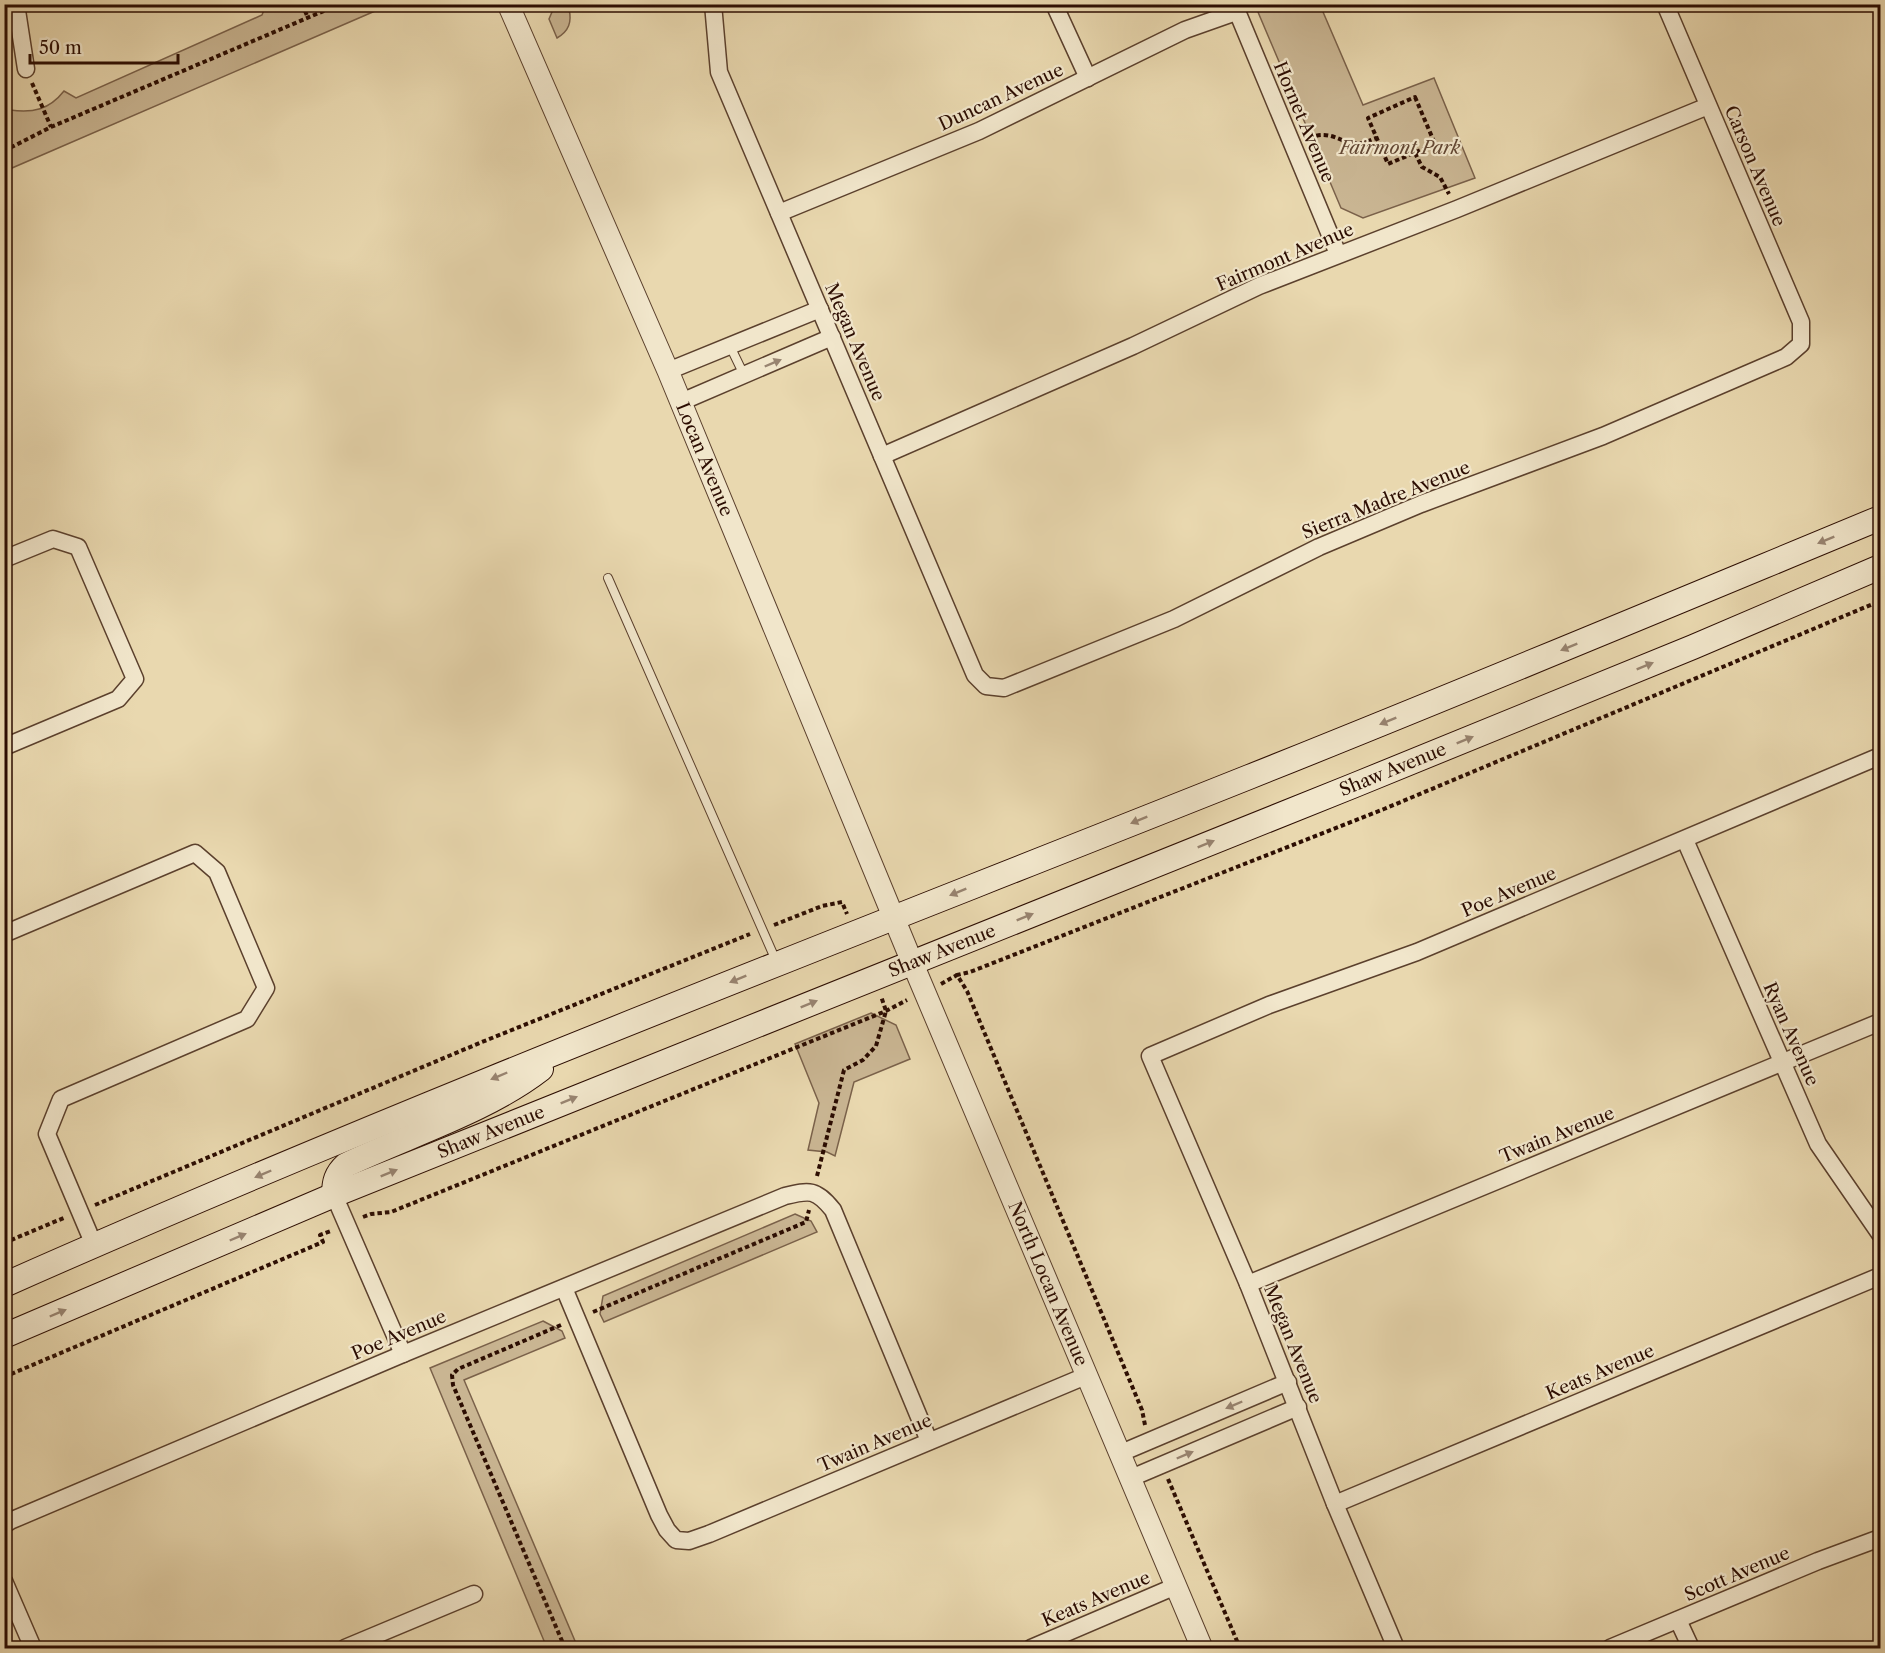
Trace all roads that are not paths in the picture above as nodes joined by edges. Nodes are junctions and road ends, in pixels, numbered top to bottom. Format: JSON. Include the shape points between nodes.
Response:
{"nodes":[{"id":1,"x":16,"y":4,"type":"edge"},
{"id":2,"x":508,"y":4,"type":"edge"},
{"id":3,"x":713,"y":4,"type":"edge"},
{"id":4,"x":1054,"y":4,"type":"edge"},
{"id":5,"x":1665,"y":4,"type":"edge"},
{"id":6,"x":1235,"y":8,"type":"edge"},
{"id":7,"x":26,"y":69,"type":"road end"},
{"id":8,"x":1088,"y":78,"type":"junction"},
{"id":9,"x":1708,"y":106,"type":"junction"},
{"id":10,"x":779,"y":213,"type":"junction"},
{"id":11,"x":1338,"y":254,"type":"junction"},
{"id":12,"x":820,"y":309,"type":"junction"},
{"id":13,"x":832,"y":337,"type":"junction"},
{"id":14,"x":1801,"y":344,"type":"joint"},
{"id":15,"x":730,"y":346,"type":"junction"},
{"id":16,"x":668,"y":371,"type":"junction"},
{"id":17,"x":744,"y":375,"type":"junction"},
{"id":18,"x":681,"y":402,"type":"junction"},
{"id":19,"x":882,"y":456,"type":"junction"},
{"id":20,"x":1881,"y":518,"type":"edge"},
{"id":21,"x":4,"y":559,"type":"edge"},
{"id":22,"x":1881,"y":567,"type":"edge"},
{"id":23,"x":608,"y":578,"type":"dead end"},
{"id":24,"x":986,"y":686,"type":"joint"},
{"id":25,"x":4,"y":747,"type":"edge"},
{"id":26,"x":1881,"y":756,"type":"edge"},
{"id":27,"x":1685,"y":840,"type":"junction"},
{"id":28,"x":894,"y":917,"type":"junction"},
{"id":29,"x":4,"y":934,"type":"edge"},
{"id":30,"x":912,"y":962,"type":"junction"},
{"id":31,"x":777,"y":963,"type":"junction"},
{"id":32,"x":1881,"y":1022,"type":"edge"},
{"id":33,"x":570,"y":1047,"type":"junction"},
{"id":34,"x":1150,"y":1056,"type":"joint"},
{"id":35,"x":1782,"y":1062,"type":"junction"},
{"id":36,"x":334,"y":1195,"type":"junction"},
{"id":37,"x":1881,"y":1234,"type":"edge"},
{"id":38,"x":94,"y":1245,"type":"junction"},
{"id":39,"x":1881,"y":1276,"type":"edge"},
{"id":40,"x":1248,"y":1284,"type":"junction"},
{"id":41,"x":4,"y":1285,"type":"edge"},
{"id":42,"x":564,"y":1288,"type":"junction"},
{"id":43,"x":4,"y":1336,"type":"edge"},
{"id":44,"x":403,"y":1354,"type":"junction"},
{"id":45,"x":1088,"y":1375,"type":"junction"},
{"id":46,"x":1288,"y":1382,"type":"junction"},
{"id":47,"x":1298,"y":1407,"type":"junction"},
{"id":48,"x":929,"y":1441,"type":"junction"},
{"id":49,"x":1121,"y":1453,"type":"junction"},
{"id":50,"x":1131,"y":1478,"type":"junction"},
{"id":51,"x":1335,"y":1504,"type":"junction"},
{"id":52,"x":4,"y":1525,"type":"edge"},
{"id":53,"x":1881,"y":1538,"type":"edge"},
{"id":54,"x":4,"y":1581,"type":"edge"},
{"id":55,"x":1176,"y":1586,"type":"junction"},
{"id":56,"x":474,"y":1594,"type":"dead end"},
{"id":57,"x":1678,"y":1620,"type":"junction"},
{"id":58,"x":33,"y":1648,"type":"edge"},
{"id":59,"x":345,"y":1648,"type":"edge"},
{"id":60,"x":1031,"y":1648,"type":"edge"},
{"id":61,"x":1202,"y":1648,"type":"edge"},
{"id":62,"x":1396,"y":1648,"type":"edge"},
{"id":63,"x":1610,"y":1648,"type":"edge"},
{"id":64,"x":1691,"y":1648,"type":"edge"}],
"edges":[{"from":1,"to":7,"type":"street"},
{"from":2,"to":16,"type":"street","name":"Locan Avenue"},
{"from":3,"to":10,"type":"street","name":"Megan Avenue","via":[[719,72]]},
{"from":4,"to":8,"type":"street"},
{"from":5,"to":9,"type":"street","name":"Carson Avenue"},
{"from":6,"to":8,"type":"street","name":"Duncan Avenue"},
{"from":6,"to":11,"type":"street","name":"Hornet Avenue"},
{"from":8,"to":10,"type":"street","name":"Duncan Avenue","via":[[979,131]]},
{"from":9,"to":11,"type":"street","name":"Fairmont Avenue"},
{"from":9,"to":14,"type":"street","name":"Carson Avenue","via":[[1801,322]]},
{"from":10,"to":12,"type":"street","name":"Megan Avenue"},
{"from":11,"to":19,"type":"street","name":"Fairmont Avenue"},
{"from":12,"to":13,"type":"street","name":"Megan Avenue"},
{"from":12,"to":15,"type":"street"},
{"from":17,"to":13,"type":"street","one_way":true},
{"from":13,"to":19,"type":"street","name":"Megan Avenue"},
{"from":14,"to":24,"type":"street","name":"Sierra Madre Avenue","via":[[1786,357],[1603,436],[1422,504],[1319,548],[1174,619],[1004,688]]},
{"from":15,"to":16,"type":"street"},
{"from":15,"to":17,"type":"lane"},
{"from":16,"to":18,"type":"street","name":"Locan Avenue"},
{"from":17,"to":18,"type":"street"},
{"from":18,"to":28,"type":"street","name":"Locan Avenue"},
{"from":19,"to":24,"type":"street","name":"Megan Avenue","via":[[975,675]]},
{"from":20,"to":28,"type":"main road","one_way":true,"via":[[1401,716]]},
{"from":21,"to":25,"type":"street","via":[[53,538],[78,547],[135,679],[118,699]]},
{"from":30,"to":22,"type":"main road","name":"Shaw Avenue","one_way":true,"via":[[1682,652]]},
{"from":23,"to":31,"type":"lane"},
{"from":26,"to":27,"type":"street","name":"Poe Avenue"},
{"from":27,"to":34,"type":"street","name":"Poe Avenue","via":[[1417,952],[1269,1005]]},
{"from":27,"to":35,"type":"street","name":"Ryan Avenue"},
{"from":28,"to":30,"type":"street","name":"North Locan Avenue"},
{"from":28,"to":31,"type":"main road"},
{"from":29,"to":38,"type":"street","via":[[195,853],[217,872],[266,988],[247,1019],[61,1099],[46,1134]]},
{"from":36,"to":30,"type":"main road","name":"Shaw Avenue","one_way":true},
{"from":30,"to":45,"type":"street","name":"North Locan Avenue"},
{"from":31,"to":33,"type":"main road","one_way":true},
{"from":32,"to":35,"type":"street","name":"Twain Avenue"},
{"from":33,"to":36,"type":"main road","via":[[525,1082],[498,1097],[346,1165],[338,1173]]},
{"from":33,"to":38,"type":"main road","one_way":true},
{"from":34,"to":40,"type":"street","name":"Megan Avenue"},
{"from":35,"to":37,"type":"street","name":"Ryan Avenue","via":[[1818,1144]]},
{"from":35,"to":40,"type":"street","name":"Twain Avenue"},
{"from":43,"to":36,"type":"main road","name":"Shaw Avenue","one_way":true},
{"from":36,"to":44,"type":"street"},
{"from":38,"to":41,"type":"main road"},
{"from":39,"to":51,"type":"street","name":"Keats Avenue"},
{"from":40,"to":46,"type":"street","name":"Megan Avenue"},
{"from":42,"to":44,"type":"street","name":"Poe Avenue"},
{"from":42,"to":48,"type":"street","name":"Poe Avenue","via":[[785,1196],[813,1192],[833,1210]]},
{"from":42,"to":48,"type":"street","name":"Twain Avenue","via":[[659,1515],[676,1540],[689,1541],[709,1534]]},
{"from":44,"to":52,"type":"street","name":"Poe Avenue"},
{"from":45,"to":48,"type":"street","name":"Twain Avenue"},
{"from":45,"to":49,"type":"street","name":"North Locan Avenue"},
{"from":46,"to":47,"type":"street","name":"Megan Avenue"},
{"from":46,"to":49,"type":"street","one_way":true},
{"from":50,"to":47,"type":"street","one_way":true},
{"from":47,"to":51,"type":"street","name":"Megan Avenue"},
{"from":49,"to":50,"type":"street","name":"North Locan Avenue"},
{"from":50,"to":55,"type":"street","name":"North Locan Avenue"},
{"from":51,"to":62,"type":"street","name":"Megan Avenue"},
{"from":53,"to":57,"type":"street","name":"Scott Avenue"},
{"from":54,"to":58,"type":"street"},
{"from":55,"to":60,"type":"street","name":"Keats Avenue"},
{"from":55,"to":61,"type":"street","name":"North Locan Avenue"},
{"from":56,"to":59,"type":"street"},
{"from":57,"to":63,"type":"street","name":"Scott Avenue"},
{"from":57,"to":64,"type":"street"}]}
